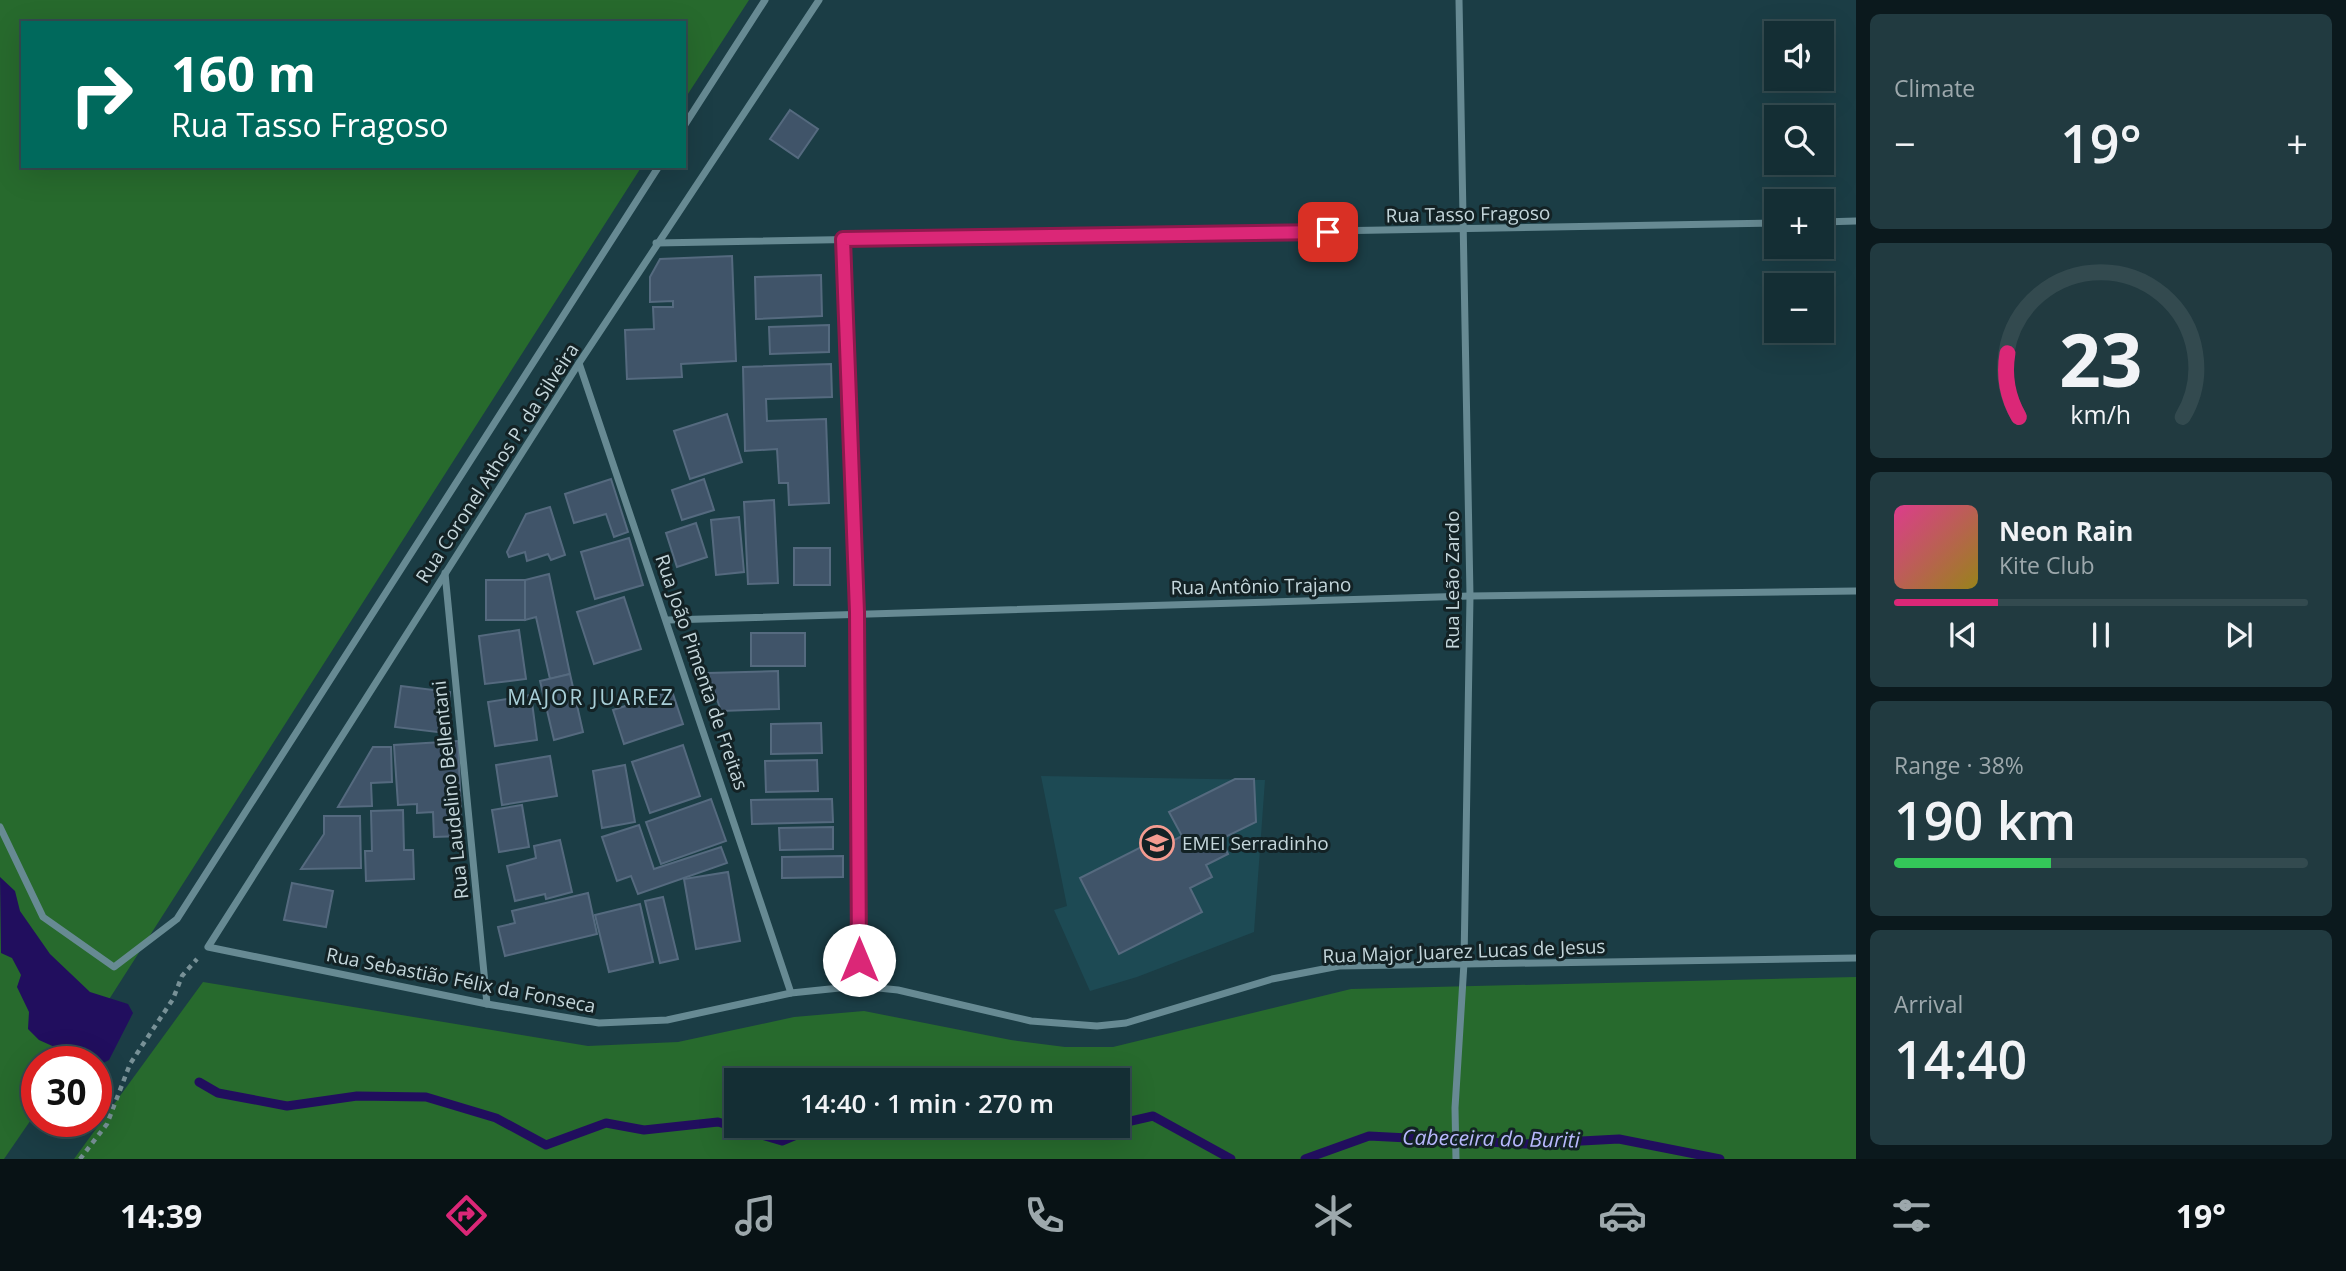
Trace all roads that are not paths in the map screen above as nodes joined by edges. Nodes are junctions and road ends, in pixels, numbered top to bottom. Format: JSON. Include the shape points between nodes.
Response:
{"nodes":[{"id":1,"x":765,"y":0,"type":"edge"},
{"id":2,"x":819,"y":0,"type":"edge"},
{"id":3,"x":1459,"y":0,"type":"edge"},
{"id":4,"x":686,"y":123,"type":"edge"},
{"id":5,"x":658,"y":168,"type":"edge"},
{"id":6,"x":1856,"y":221,"type":"edge"},
{"id":7,"x":1834,"y":222,"type":"edge"},
{"id":8,"x":1764,"y":223,"type":"edge"},
{"id":9,"x":1462,"y":230,"type":"junction"},
{"id":10,"x":843,"y":239,"type":"junction"},
{"id":11,"x":656,"y":243,"type":"junction"},
{"id":12,"x":579,"y":363,"type":"junction"},
{"id":13,"x":445,"y":573,"type":"junction"},
{"id":14,"x":1856,"y":591,"type":"edge"},
{"id":15,"x":1470,"y":596,"type":"junction"},
{"id":16,"x":857,"y":612,"type":"junction"},
{"id":17,"x":668,"y":620,"type":"junction"},
{"id":18,"x":0,"y":827,"type":"edge"},
{"id":19,"x":208,"y":947,"type":"joint"},
{"id":20,"x":1856,"y":958,"type":"edge"},
{"id":21,"x":1464,"y":963,"type":"junction"},
{"id":22,"x":859,"y":986,"type":"junction"},
{"id":23,"x":791,"y":993,"type":"junction"},
{"id":24,"x":487,"y":1004,"type":"junction"},
{"id":25,"x":1457,"y":1159,"type":"edge"}],
"edges":[{"from":1,"to":4,"type":"street"},
{"from":2,"to":11,"type":"street","name":"Rua Coronel Athos P. da Silveira"},
{"from":3,"to":9,"type":"street","name":"Rua Leão Zardo"},
{"from":5,"to":18,"type":"street","via":[[177,919],[114,967],[43,917]]},
{"from":6,"to":7,"type":"street"},
{"from":8,"to":9,"type":"street","name":"Rua Tasso Fragoso"},
{"from":9,"to":10,"type":"street","name":"Rua Tasso Fragoso"},
{"from":9,"to":15,"type":"street","name":"Rua Leão Zardo"},
{"from":10,"to":11,"type":"street","name":"Rua Tasso Fragoso"},
{"from":10,"to":16,"type":"street"},
{"from":11,"to":12,"type":"street","name":"Rua Coronel Athos P. da Silveira"},
{"from":12,"to":13,"type":"street","name":"Rua Coronel Athos P. da Silveira"},
{"from":12,"to":17,"type":"street","name":"Rua João Pimenta de Freitas"},
{"from":13,"to":19,"type":"street","name":"Rua Coronel Athos P. da Silveira"},
{"from":13,"to":24,"type":"street","name":"Rua Laudelino Bellentani"},
{"from":14,"to":15,"type":"street","name":"Rua Antônio Trajano"},
{"from":15,"to":16,"type":"street","name":"Rua Antônio Trajano"},
{"from":15,"to":21,"type":"street","name":"Rua Leão Zardo"},
{"from":16,"to":17,"type":"street","name":"Rua Antônio Trajano"},
{"from":16,"to":22,"type":"street"},
{"from":17,"to":23,"type":"street","name":"Rua João Pimenta de Freitas"},
{"from":19,"to":24,"type":"street","name":"Rua Sebastião Félix da Fonseca"},
{"from":20,"to":21,"type":"street","name":"Rua Major Juarez Lucas de Jesus"},
{"from":21,"to":22,"type":"street","name":"Rua Major Juarez Lucas de Jesus","via":[[1339,967],[1272,979],[1126,1023],[1097,1026],[1031,1021],[898,990]]},
{"from":21,"to":25,"type":"street","name":"Rua Leão Zardo","via":[[1455,1108]]},
{"from":22,"to":23,"type":"street","name":"Rua Major Juarez Lucas de Jesus"},
{"from":23,"to":24,"type":"street","name":"Rua Sebastião Félix da Fonseca","via":[[667,1020],[599,1023]]}]}
